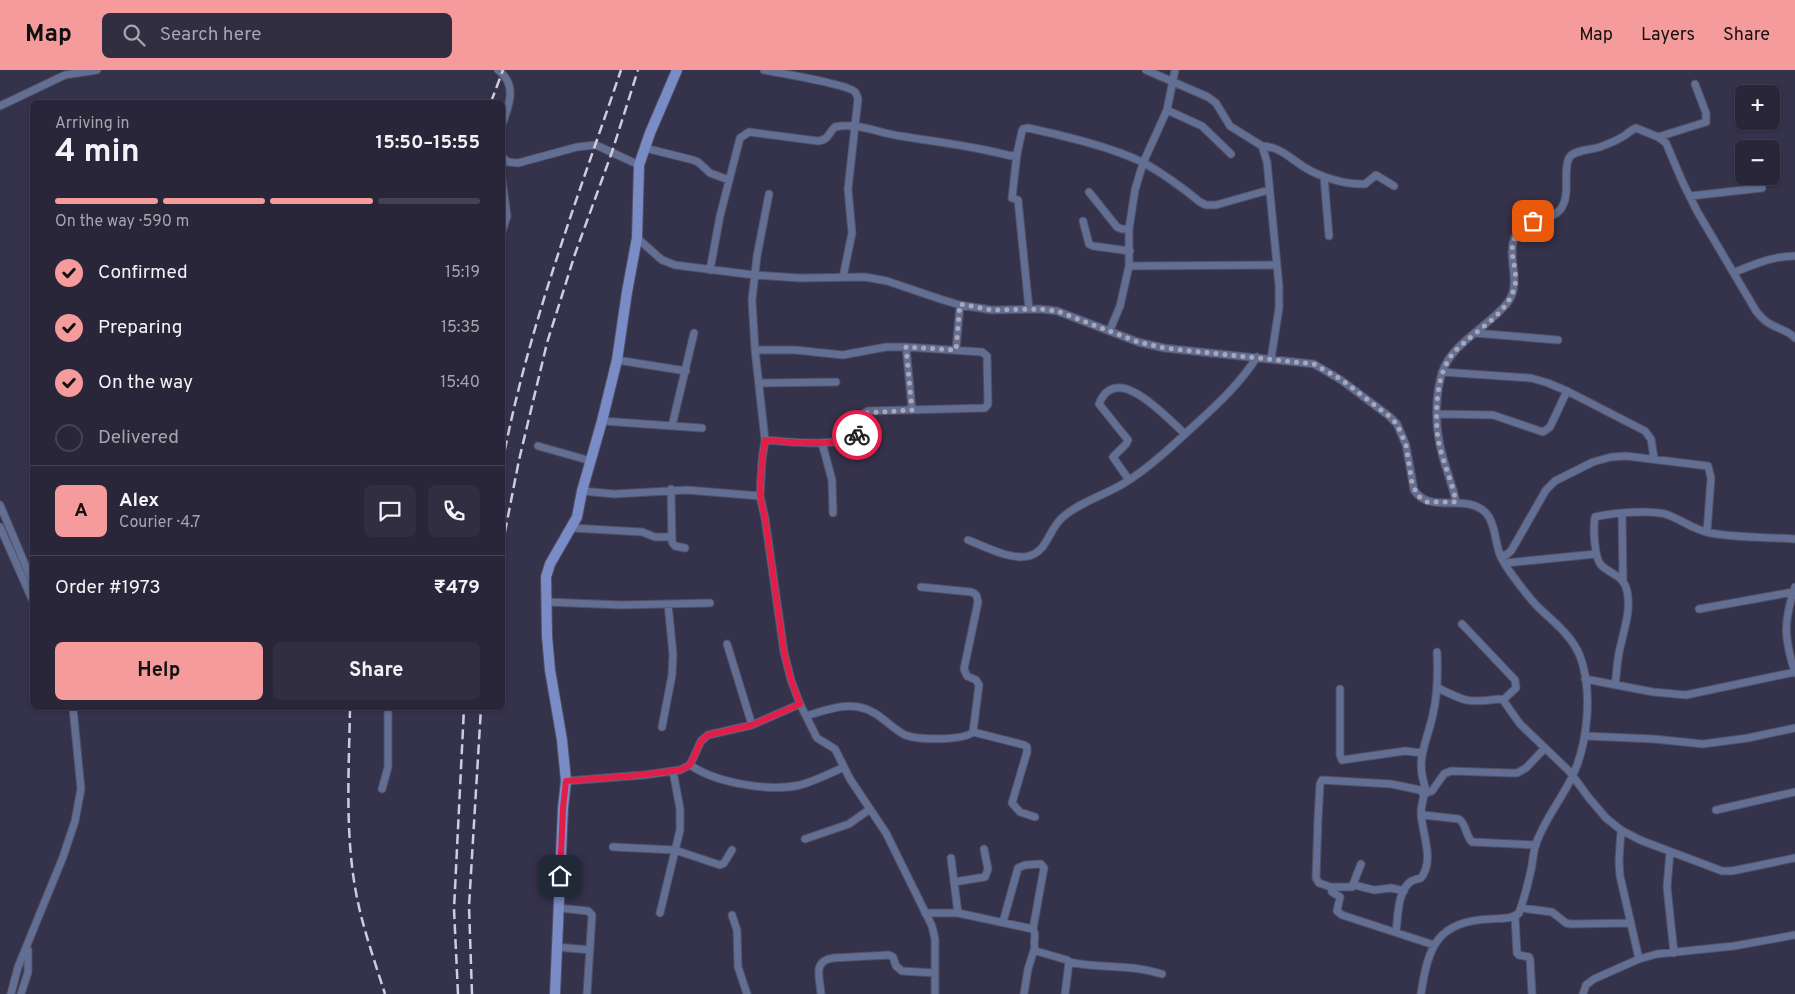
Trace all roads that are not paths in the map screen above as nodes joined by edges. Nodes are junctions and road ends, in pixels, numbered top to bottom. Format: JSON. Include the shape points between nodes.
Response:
{"nodes":[{"id":1,"x":98,"y":70,"type":"edge"},
{"id":2,"x":498,"y":70,"type":"edge"},
{"id":3,"x":677,"y":70,"type":"edge"},
{"id":4,"x":764,"y":70,"type":"edge"},
{"id":5,"x":1146,"y":70,"type":"edge"},
{"id":6,"x":1175,"y":70,"type":"edge"},
{"id":7,"x":67,"y":73,"type":"edge"},
{"id":8,"x":1173,"y":82,"type":"junction"},
{"id":9,"x":1695,"y":84,"type":"dead end"},
{"id":10,"x":0,"y":106,"type":"edge"},
{"id":11,"x":1167,"y":110,"type":"junction"},
{"id":12,"x":505,"y":117,"type":"edge"},
{"id":13,"x":855,"y":126,"type":"junction"},
{"id":14,"x":1658,"y":137,"type":"junction"},
{"id":15,"x":1262,"y":146,"type":"junction"},
{"id":16,"x":645,"y":148,"type":"junction"},
{"id":17,"x":1017,"y":154,"type":"junction"},
{"id":18,"x":1231,"y":154,"type":"dead end"},
{"id":19,"x":505,"y":160,"type":"edge"},
{"id":20,"x":1144,"y":163,"type":"junction"},
{"id":21,"x":639,"y":165,"type":"junction"},
{"id":22,"x":1324,"y":177,"type":"junction"},
{"id":23,"x":729,"y":180,"type":"junction"},
{"id":24,"x":1394,"y":186,"type":"dead end"},
{"id":25,"x":1762,"y":188,"type":"dead end"},
{"id":26,"x":1269,"y":190,"type":"junction"},
{"id":27,"x":1089,"y":192,"type":"dead end"},
{"id":28,"x":769,"y":194,"type":"dead end"},
{"id":29,"x":1690,"y":196,"type":"junction"},
{"id":30,"x":505,"y":201,"type":"edge"},
{"id":31,"x":1082,"y":221,"type":"dead end"},
{"id":32,"x":505,"y":222,"type":"edge"},
{"id":33,"x":1129,"y":229,"type":"junction"},
{"id":34,"x":1329,"y":236,"type":"dead end"},
{"id":35,"x":638,"y":238,"type":"junction"},
{"id":36,"x":1130,"y":251,"type":"junction"},
{"id":37,"x":1795,"y":256,"type":"edge"},
{"id":38,"x":1276,"y":265,"type":"junction"},
{"id":39,"x":1130,"y":266,"type":"junction"},
{"id":40,"x":710,"y":270,"type":"junction"},
{"id":41,"x":1734,"y":272,"type":"junction"},
{"id":42,"x":754,"y":275,"type":"junction"},
{"id":43,"x":843,"y":277,"type":"junction"},
{"id":44,"x":960,"y":304,"type":"junction"},
{"id":45,"x":1029,"y":308,"type":"junction"},
{"id":46,"x":1110,"y":330,"type":"junction"},
{"id":47,"x":694,"y":333,"type":"dead end"},
{"id":48,"x":1475,"y":333,"type":"junction"},
{"id":49,"x":1795,"y":338,"type":"edge"},
{"id":50,"x":1558,"y":340,"type":"dead end"},
{"id":51,"x":906,"y":347,"type":"junction"},
{"id":52,"x":755,"y":350,"type":"junction"},
{"id":53,"x":956,"y":350,"type":"junction"},
{"id":54,"x":1257,"y":357,"type":"junction"},
{"id":55,"x":1271,"y":359,"type":"junction"},
{"id":56,"x":616,"y":360,"type":"junction"},
{"id":57,"x":686,"y":371,"type":"junction"},
{"id":58,"x":1442,"y":372,"type":"junction"},
{"id":59,"x":836,"y":382,"type":"dead end"},
{"id":60,"x":758,"y":383,"type":"junction"},
{"id":61,"x":1567,"y":391,"type":"junction"},
{"id":62,"x":912,"y":410,"type":"junction"},
{"id":63,"x":1438,"y":414,"type":"junction"},
{"id":64,"x":602,"y":421,"type":"junction"},
{"id":65,"x":672,"y":426,"type":"junction"},
{"id":66,"x":702,"y":428,"type":"dead end"},
{"id":67,"x":1185,"y":434,"type":"junction"},
{"id":68,"x":765,"y":440,"type":"junction"},
{"id":69,"x":822,"y":443,"type":"junction"},
{"id":70,"x":538,"y":446,"type":"dead end"},
{"id":71,"x":1654,"y":458,"type":"junction"},
{"id":72,"x":591,"y":461,"type":"junction"},
{"id":73,"x":1129,"y":480,"type":"junction"},
{"id":74,"x":671,"y":490,"type":"junction"},
{"id":75,"x":582,"y":491,"type":"junction"},
{"id":76,"x":760,"y":496,"type":"junction"},
{"id":77,"x":1456,"y":502,"type":"junction"},
{"id":78,"x":0,"y":505,"type":"edge"},
{"id":79,"x":833,"y":513,"type":"dead end"},
{"id":80,"x":1622,"y":514,"type":"junction"},
{"id":81,"x":0,"y":527,"type":"edge"},
{"id":82,"x":572,"y":528,"type":"junction"},
{"id":83,"x":1707,"y":532,"type":"junction"},
{"id":84,"x":671,"y":536,"type":"junction"},
{"id":85,"x":1795,"y":539,"type":"edge"},
{"id":86,"x":968,"y":540,"type":"dead end"},
{"id":87,"x":685,"y":548,"type":"dead end"},
{"id":88,"x":1596,"y":554,"type":"junction"},
{"id":89,"x":1500,"y":555,"type":"junction"},
{"id":90,"x":1505,"y":563,"type":"junction"},
{"id":91,"x":30,"y":576,"type":"edge"},
{"id":92,"x":1623,"y":580,"type":"junction"},
{"id":93,"x":921,"y":587,"type":"dead end"},
{"id":94,"x":1794,"y":590,"type":"edge"},
{"id":95,"x":30,"y":595,"type":"edge"},
{"id":96,"x":546,"y":602,"type":"junction"},
{"id":97,"x":710,"y":603,"type":"dead end"},
{"id":98,"x":668,"y":604,"type":"junction"},
{"id":99,"x":1699,"y":609,"type":"dead end"},
{"id":100,"x":1462,"y":624,"type":"dead end"},
{"id":101,"x":727,"y":644,"type":"dead end"},
{"id":102,"x":1437,"y":652,"type":"dead end"},
{"id":103,"x":1795,"y":672,"type":"edge"},
{"id":104,"x":1585,"y":679,"type":"junction"},
{"id":105,"x":1615,"y":685,"type":"junction"},
{"id":106,"x":1438,"y":688,"type":"junction"},
{"id":107,"x":1340,"y":689,"type":"dead end"},
{"id":108,"x":1503,"y":700,"type":"junction"},
{"id":109,"x":800,"y":704,"type":"junction"},
{"id":110,"x":72,"y":710,"type":"edge"},
{"id":111,"x":388,"y":710,"type":"edge"},
{"id":112,"x":806,"y":716,"type":"junction"},
{"id":113,"x":752,"y":725,"type":"junction"},
{"id":114,"x":662,"y":727,"type":"dead end"},
{"id":115,"x":1795,"y":728,"type":"edge"},
{"id":116,"x":973,"y":732,"type":"junction"},
{"id":117,"x":1585,"y":736,"type":"junction"},
{"id":118,"x":1545,"y":748,"type":"junction"},
{"id":119,"x":1422,"y":753,"type":"junction"},
{"id":120,"x":690,"y":765,"type":"junction"},
{"id":121,"x":844,"y":767,"type":"junction"},
{"id":122,"x":673,"y":771,"type":"junction"},
{"id":123,"x":1573,"y":776,"type":"junction"},
{"id":124,"x":566,"y":781,"type":"junction"},
{"id":125,"x":382,"y":789,"type":"dead end"},
{"id":126,"x":1795,"y":792,"type":"edge"},
{"id":127,"x":1425,"y":793,"type":"junction"},
{"id":128,"x":870,"y":809,"type":"junction"},
{"id":129,"x":1716,"y":810,"type":"dead end"},
{"id":130,"x":1421,"y":813,"type":"junction"},
{"id":131,"x":1035,"y":817,"type":"dead end"},
{"id":132,"x":1621,"y":830,"type":"junction"},
{"id":133,"x":805,"y":839,"type":"dead end"},
{"id":134,"x":1536,"y":845,"type":"junction"},
{"id":135,"x":614,"y":847,"type":"dead end"},
{"id":136,"x":984,"y":849,"type":"dead end"},
{"id":137,"x":675,"y":850,"type":"junction"},
{"id":138,"x":732,"y":850,"type":"dead end"},
{"id":139,"x":1670,"y":852,"type":"junction"},
{"id":140,"x":952,"y":858,"type":"dead end"},
{"id":141,"x":1795,"y":858,"type":"edge"},
{"id":142,"x":1361,"y":864,"type":"dead end"},
{"id":143,"x":954,"y":882,"type":"junction"},
{"id":144,"x":1354,"y":885,"type":"junction"},
{"id":145,"x":1331,"y":887,"type":"junction"},
{"id":146,"x":1404,"y":891,"type":"junction"},
{"id":147,"x":559,"y":908,"type":"junction"},
{"id":148,"x":1521,"y":908,"type":"junction"},
{"id":149,"x":660,"y":913,"type":"dead end"},
{"id":150,"x":925,"y":913,"type":"junction"},
{"id":151,"x":958,"y":913,"type":"junction"},
{"id":152,"x":732,"y":915,"type":"dead end"},
{"id":153,"x":1515,"y":917,"type":"junction"},
{"id":154,"x":1003,"y":922,"type":"junction"},
{"id":155,"x":1631,"y":923,"type":"junction"},
{"id":156,"x":1033,"y":929,"type":"junction"},
{"id":157,"x":1396,"y":932,"type":"junction"},
{"id":158,"x":1795,"y":935,"type":"edge"},
{"id":159,"x":28,"y":944,"type":"junction"},
{"id":160,"x":1434,"y":945,"type":"junction"},
{"id":161,"x":557,"y":947,"type":"junction"},
{"id":162,"x":590,"y":950,"type":"junction"},
{"id":163,"x":1034,"y":950,"type":"junction"},
{"id":164,"x":1674,"y":953,"type":"junction"},
{"id":165,"x":1639,"y":959,"type":"junction"},
{"id":166,"x":1069,"y":962,"type":"junction"},
{"id":167,"x":935,"y":973,"type":"junction"},
{"id":168,"x":1162,"y":974,"type":"dead end"},
{"id":169,"x":11,"y":994,"type":"edge"},
{"id":170,"x":22,"y":994,"type":"edge"},
{"id":171,"x":555,"y":994,"type":"edge"},
{"id":172,"x":587,"y":994,"type":"edge"},
{"id":173,"x":747,"y":994,"type":"edge"},
{"id":174,"x":821,"y":994,"type":"edge"},
{"id":175,"x":935,"y":994,"type":"edge"},
{"id":176,"x":1024,"y":994,"type":"edge"},
{"id":177,"x":1065,"y":994,"type":"edge"},
{"id":178,"x":1421,"y":994,"type":"edge"},
{"id":179,"x":1532,"y":994,"type":"edge"},
{"id":180,"x":1583,"y":994,"type":"edge"}],
"edges":[{"from":1,"to":7,"type":"street"},
{"from":2,"to":12,"type":"street","via":[[509,81],[512,90]]},
{"from":3,"to":16,"type":"main road"},
{"from":4,"to":13,"type":"street","via":[[856,92]]},
{"from":5,"to":8,"type":"street"},
{"from":6,"to":8,"type":"street"},
{"from":7,"to":10,"type":"street"},
{"from":8,"to":11,"type":"street"},
{"from":8,"to":15,"type":"street","via":[[1208,97],[1216,103],[1230,126]]},
{"from":9,"to":14,"type":"street","via":[[1706,122]]},
{"from":11,"to":18,"type":"street","via":[[1202,126]]},
{"from":11,"to":20,"type":"street"},
{"from":13,"to":17,"type":"street","via":[[1010,156]]},
{"from":13,"to":23,"type":"street","via":[[835,126],[827,138],[818,142],[755,132],[744,134],[740,138]]},
{"from":13,"to":43,"type":"street","via":[[848,188],[852,233]]},
{"from":14,"to":29,"type":"street","via":[[1672,153]]},
{"from":14,"to":48,"type":"street","via":[[1636,128],[1613,142],[1570,156],[1561,208],[1556,214],[1521,228],[1514,239],[1514,289],[1510,300]]},
{"from":15,"to":22,"type":"street","via":[[1280,150]]},
{"from":15,"to":26,"type":"street"},
{"from":16,"to":21,"type":"main road"},
{"from":16,"to":23,"type":"street","via":[[693,160],[710,173]]},
{"from":17,"to":20,"type":"street","via":[[1022,131],[1028,128],[1071,138]]},
{"from":17,"to":45,"type":"street","via":[[1012,198],[1018,200]]},
{"from":19,"to":21,"type":"street","via":[[518,163],[596,145]]},
{"from":20,"to":26,"type":"street","via":[[1206,205]]},
{"from":20,"to":33,"type":"street","via":[[1135,190]]},
{"from":21,"to":35,"type":"main road"},
{"from":22,"to":24,"type":"street","via":[[1365,184],[1376,175]]},
{"from":22,"to":34,"type":"street"},
{"from":23,"to":40,"type":"street"},
{"from":25,"to":29,"type":"street"},
{"from":26,"to":38,"type":"street"},
{"from":27,"to":33,"type":"street","via":[[1117,227]]},
{"from":28,"to":42,"type":"street"},
{"from":29,"to":41,"type":"street"},
{"from":30,"to":32,"type":"street"},
{"from":31,"to":36,"type":"street","via":[[1089,244]]},
{"from":33,"to":36,"type":"street"},
{"from":35,"to":40,"type":"street","via":[[662,260]]},
{"from":35,"to":56,"type":"main road"},
{"from":36,"to":39,"type":"street"},
{"from":37,"to":41,"type":"street","via":[[1781,256]]},
{"from":38,"to":39,"type":"street"},
{"from":38,"to":55,"type":"street","via":[[1279,308]]},
{"from":39,"to":46,"type":"street"},
{"from":40,"to":42,"type":"street"},
{"from":41,"to":49,"type":"street","via":[[1764,320]]},
{"from":42,"to":43,"type":"street"},
{"from":42,"to":52,"type":"street"},
{"from":43,"to":44,"type":"street","via":[[887,281]]},
{"from":44,"to":45,"type":"street","via":[[992,310]]},
{"from":44,"to":53,"type":"street"},
{"from":45,"to":46,"type":"street","via":[[1057,311]]},
{"from":46,"to":54,"type":"street","via":[[1138,342],[1164,348]]},
{"from":47,"to":57,"type":"street"},
{"from":48,"to":50,"type":"street"},
{"from":48,"to":58,"type":"street","via":[[1456,350]]},
{"from":51,"to":52,"type":"street","via":[[886,347],[843,355]]},
{"from":51,"to":53,"type":"street"},
{"from":51,"to":62,"type":"street"},
{"from":52,"to":60,"type":"street"},
{"from":53,"to":62,"type":"street","via":[[982,352],[987,356],[987,406],[981,409]]},
{"from":54,"to":55,"type":"street"},
{"from":54,"to":67,"type":"street","via":[[1236,386]]},
{"from":55,"to":77,"type":"street","via":[[1314,364],[1389,416],[1402,434],[1418,496],[1427,502]]},
{"from":56,"to":57,"type":"street"},
{"from":56,"to":64,"type":"main road"},
{"from":57,"to":65,"type":"street"},
{"from":58,"to":61,"type":"street","via":[[1531,378]]},
{"from":58,"to":63,"type":"street","via":[[1437,397]]},
{"from":59,"to":60,"type":"street"},
{"from":60,"to":68,"type":"street"},
{"from":61,"to":63,"type":"street","via":[[1550,427],[1543,432],[1493,415]]},
{"from":61,"to":71,"type":"street","via":[[1645,431],[1651,439]]},
{"from":62,"to":69,"type":"street","via":[[864,413],[858,434]]},
{"from":63,"to":77,"type":"street","via":[[1438,440]]},
{"from":64,"to":65,"type":"street"},
{"from":64,"to":72,"type":"main road"},
{"from":65,"to":66,"type":"street"},
{"from":67,"to":73,"type":"street"},
{"from":67,"to":73,"type":"street","via":[[1157,408],[1128,388],[1109,391],[1099,404],[1128,440],[1113,457]]},
{"from":68,"to":69,"type":"street"},
{"from":68,"to":76,"type":"street"},
{"from":69,"to":79,"type":"street","via":[[832,480]]},
{"from":70,"to":72,"type":"street"},
{"from":71,"to":83,"type":"street","via":[[1708,466],[1711,478]]},
{"from":71,"to":89,"type":"street","via":[[1611,457],[1555,481],[1546,490],[1511,551]]},
{"from":72,"to":75,"type":"main road"},
{"from":73,"to":86,"type":"street","via":[[1061,518],[1037,553],[1009,556]]},
{"from":74,"to":75,"type":"street","via":[[614,494]]},
{"from":74,"to":76,"type":"street"},
{"from":74,"to":84,"type":"street"},
{"from":75,"to":82,"type":"main road"},
{"from":76,"to":109,"type":"street","via":[[784,652]]},
{"from":77,"to":89,"type":"street","via":[[1480,508],[1487,515]]},
{"from":78,"to":91,"type":"street"},
{"from":80,"to":83,"type":"street","via":[[1662,512]]},
{"from":80,"to":88,"type":"street","via":[[1596,517]]},
{"from":80,"to":92,"type":"street"},
{"from":81,"to":95,"type":"street"},
{"from":82,"to":84,"type":"street"},
{"from":82,"to":96,"type":"main road","via":[[550,564],[546,578]]},
{"from":83,"to":85,"type":"street"},
{"from":84,"to":87,"type":"street","via":[[675,546]]},
{"from":88,"to":90,"type":"street"},
{"from":88,"to":92,"type":"street","via":[[1601,566]]},
{"from":89,"to":90,"type":"street"},
{"from":90,"to":104,"type":"street","via":[[1536,604],[1570,637],[1580,656]]},
{"from":92,"to":105,"type":"street","via":[[1627,588],[1628,611]]},
{"from":93,"to":116,"type":"street","via":[[971,592],[978,597],[964,669],[979,685]]},
{"from":94,"to":99,"type":"street"},
{"from":94,"to":103,"type":"street","via":[[1785,624],[1786,642]]},
{"from":96,"to":98,"type":"street"},
{"from":96,"to":124,"type":"main road","via":[[550,670]]},
{"from":97,"to":98,"type":"street"},
{"from":98,"to":114,"type":"street","via":[[672,675]]},
{"from":100,"to":108,"type":"street","via":[[1514,680],[1516,688]]},
{"from":101,"to":113,"type":"street"},
{"from":102,"to":106,"type":"street"},
{"from":103,"to":105,"type":"street","via":[[1686,695]]},
{"from":104,"to":105,"type":"street"},
{"from":104,"to":117,"type":"street"},
{"from":106,"to":108,"type":"street","via":[[1471,702]]},
{"from":106,"to":119,"type":"street"},
{"from":107,"to":119,"type":"street","via":[[1342,760],[1405,751]]},
{"from":108,"to":118,"type":"street","via":[[1520,724]]},
{"from":109,"to":112,"type":"street"},
{"from":109,"to":113,"type":"street"},
{"from":110,"to":159,"type":"street","via":[[81,789],[75,821]]},
{"from":111,"to":125,"type":"street","via":[[388,768]]},
{"from":112,"to":116,"type":"street","via":[[828,709],[859,707],[877,713],[906,735],[918,738],[965,736]]},
{"from":112,"to":121,"type":"street","via":[[816,738],[835,749]]},
{"from":113,"to":120,"type":"street","via":[[704,737]]},
{"from":115,"to":117,"type":"street","via":[[1703,744]]},
{"from":116,"to":131,"type":"street","via":[[1027,747],[1012,803],[1020,812]]},
{"from":117,"to":123,"type":"street"},
{"from":118,"to":123,"type":"street"},
{"from":118,"to":127,"type":"street","via":[[1521,771],[1451,771],[1438,780],[1434,790]]},
{"from":119,"to":127,"type":"street","via":[[1420,773]]},
{"from":120,"to":121,"type":"street","via":[[704,774],[720,778],[783,787],[800,785]]},
{"from":120,"to":122,"type":"street"},
{"from":121,"to":128,"type":"street"},
{"from":122,"to":124,"type":"street"},
{"from":122,"to":137,"type":"street","via":[[680,809],[680,830]]},
{"from":123,"to":132,"type":"street","via":[[1606,818]]},
{"from":123,"to":134,"type":"street"},
{"from":124,"to":147,"type":"main road"},
{"from":126,"to":129,"type":"street"},
{"from":127,"to":130,"type":"street"},
{"from":127,"to":145,"type":"street","via":[[1391,784],[1322,780],[1316,878],[1319,883]]},
{"from":128,"to":133,"type":"street","via":[[849,824]]},
{"from":128,"to":150,"type":"street"},
{"from":130,"to":134,"type":"street","via":[[1459,819],[1472,842]]},
{"from":130,"to":146,"type":"street","via":[[1427,866],[1423,875],[1409,883]]},
{"from":132,"to":139,"type":"street"},
{"from":132,"to":155,"type":"street","via":[[1620,876]]},
{"from":134,"to":148,"type":"street"},
{"from":135,"to":137,"type":"street"},
{"from":136,"to":143,"type":"street","via":[[988,869],[985,877]]},
{"from":137,"to":138,"type":"street","via":[[720,866]]},
{"from":137,"to":149,"type":"street"},
{"from":139,"to":141,"type":"street","via":[[1722,871]]},
{"from":139,"to":164,"type":"street","via":[[1667,887]]},
{"from":140,"to":143,"type":"street"},
{"from":142,"to":144,"type":"street"},
{"from":143,"to":151,"type":"street"},
{"from":144,"to":145,"type":"street","via":[[1350,888]]},
{"from":144,"to":146,"type":"street","via":[[1379,891],[1391,888]]},
{"from":145,"to":157,"type":"street","via":[[1340,898],[1336,909],[1339,914]]},
{"from":146,"to":157,"type":"street"},
{"from":147,"to":161,"type":"main road"},
{"from":147,"to":162,"type":"street","via":[[591,912]]},
{"from":148,"to":153,"type":"street"},
{"from":148,"to":155,"type":"street","via":[[1552,912],[1571,924]]},
{"from":150,"to":151,"type":"street"},
{"from":150,"to":167,"type":"street","via":[[935,939]]},
{"from":151,"to":154,"type":"street"},
{"from":152,"to":173,"type":"street","via":[[738,967]]},
{"from":153,"to":160,"type":"street","via":[[1457,924],[1445,931]]},
{"from":153,"to":179,"type":"street","via":[[1517,953],[1530,959]]},
{"from":154,"to":156,"type":"street"},
{"from":154,"to":156,"type":"street","via":[[1018,868],[1041,864],[1044,868]]},
{"from":155,"to":165,"type":"street"},
{"from":156,"to":163,"type":"street","via":[[1036,934]]},
{"from":157,"to":160,"type":"street"},
{"from":158,"to":164,"type":"street"},
{"from":159,"to":169,"type":"street"},
{"from":159,"to":170,"type":"street","via":[[28,972]]},
{"from":160,"to":178,"type":"street"},
{"from":161,"to":162,"type":"street"},
{"from":161,"to":171,"type":"main road"},
{"from":162,"to":172,"type":"street"},
{"from":163,"to":166,"type":"street"},
{"from":163,"to":176,"type":"street"},
{"from":164,"to":165,"type":"street"},
{"from":165,"to":180,"type":"street","via":[[1594,979],[1586,985]]},
{"from":166,"to":168,"type":"street","via":[[1087,966],[1145,968]]},
{"from":166,"to":177,"type":"street"},
{"from":167,"to":174,"type":"street","via":[[902,971],[889,956],[824,959],[819,968]]},
{"from":167,"to":175,"type":"street"}]}
